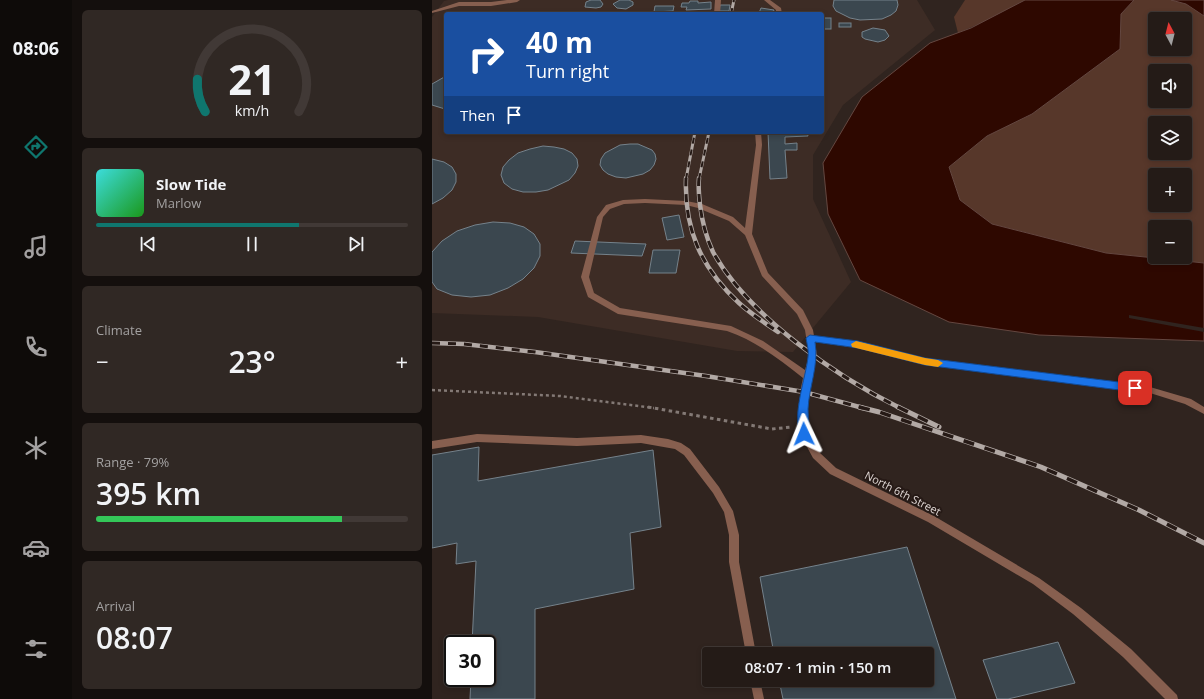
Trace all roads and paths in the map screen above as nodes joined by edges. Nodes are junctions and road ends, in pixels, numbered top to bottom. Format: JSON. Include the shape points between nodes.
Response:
{"nodes":[{"id":1,"x":517,"y":0,"type":"edge"},
{"id":2,"x":718,"y":0,"type":"edge"},
{"id":3,"x":767,"y":0,"type":"edge"},
{"id":4,"x":433,"y":12,"type":"edge"},
{"id":5,"x":717,"y":12,"type":"edge"},
{"id":6,"x":779,"y":12,"type":"edge"},
{"id":7,"x":758,"y":134,"type":"edge"},
{"id":8,"x":748,"y":234,"type":"junction"},
{"id":9,"x":810,"y":338,"type":"junction"},
{"id":10,"x":808,"y":377,"type":"junction"},
{"id":11,"x":432,"y":390,"type":"edge"},
{"id":12,"x":1204,"y":411,"type":"edge"},
{"id":13,"x":803,"y":426,"type":"junction"},
{"id":14,"x":432,"y":445,"type":"edge"},
{"id":15,"x":750,"y":647,"type":"edge"},
{"id":16,"x":756,"y":687,"type":"edge"},
{"id":17,"x":759,"y":699,"type":"edge"},
{"id":18,"x":1173,"y":699,"type":"edge"}],
"edges":[{"from":1,"to":4,"type":"street","via":[[491,4],[459,4]]},
{"from":2,"to":5,"type":"street"},
{"from":3,"to":6,"type":"street"},
{"from":7,"to":8,"type":"street","via":[[755,187]]},
{"from":8,"to":9,"type":"street","name":"North 6th Street","via":[[765,274],[800,312]]},
{"from":8,"to":10,"type":"street","via":[[731,219],[700,206],[673,202],[623,202],[608,207],[600,217],[585,277],[591,295],[618,311],[728,328],[775,351]]},
{"from":9,"to":10,"type":"street","name":"North 6th Street","via":[[813,356]]},
{"from":9,"to":12,"type":"street","via":[[858,344],[925,361],[1150,390],[1188,401]]},
{"from":10,"to":13,"type":"street","name":"North 6th Street","via":[[804,392]]},
{"from":11,"to":13,"type":"path","via":[[490,391],[593,399],[772,429]]},
{"from":13,"to":18,"type":"street","name":"North 6th Street","via":[[812,450],[833,471],[931,520],[1036,581],[1127,653]]},
{"from":14,"to":15,"type":"street","via":[[477,438],[577,442],[641,439],[678,446],[687,452],[716,490],[728,511],[734,535],[734,562]]},
{"from":16,"to":17,"type":"street"}]}
